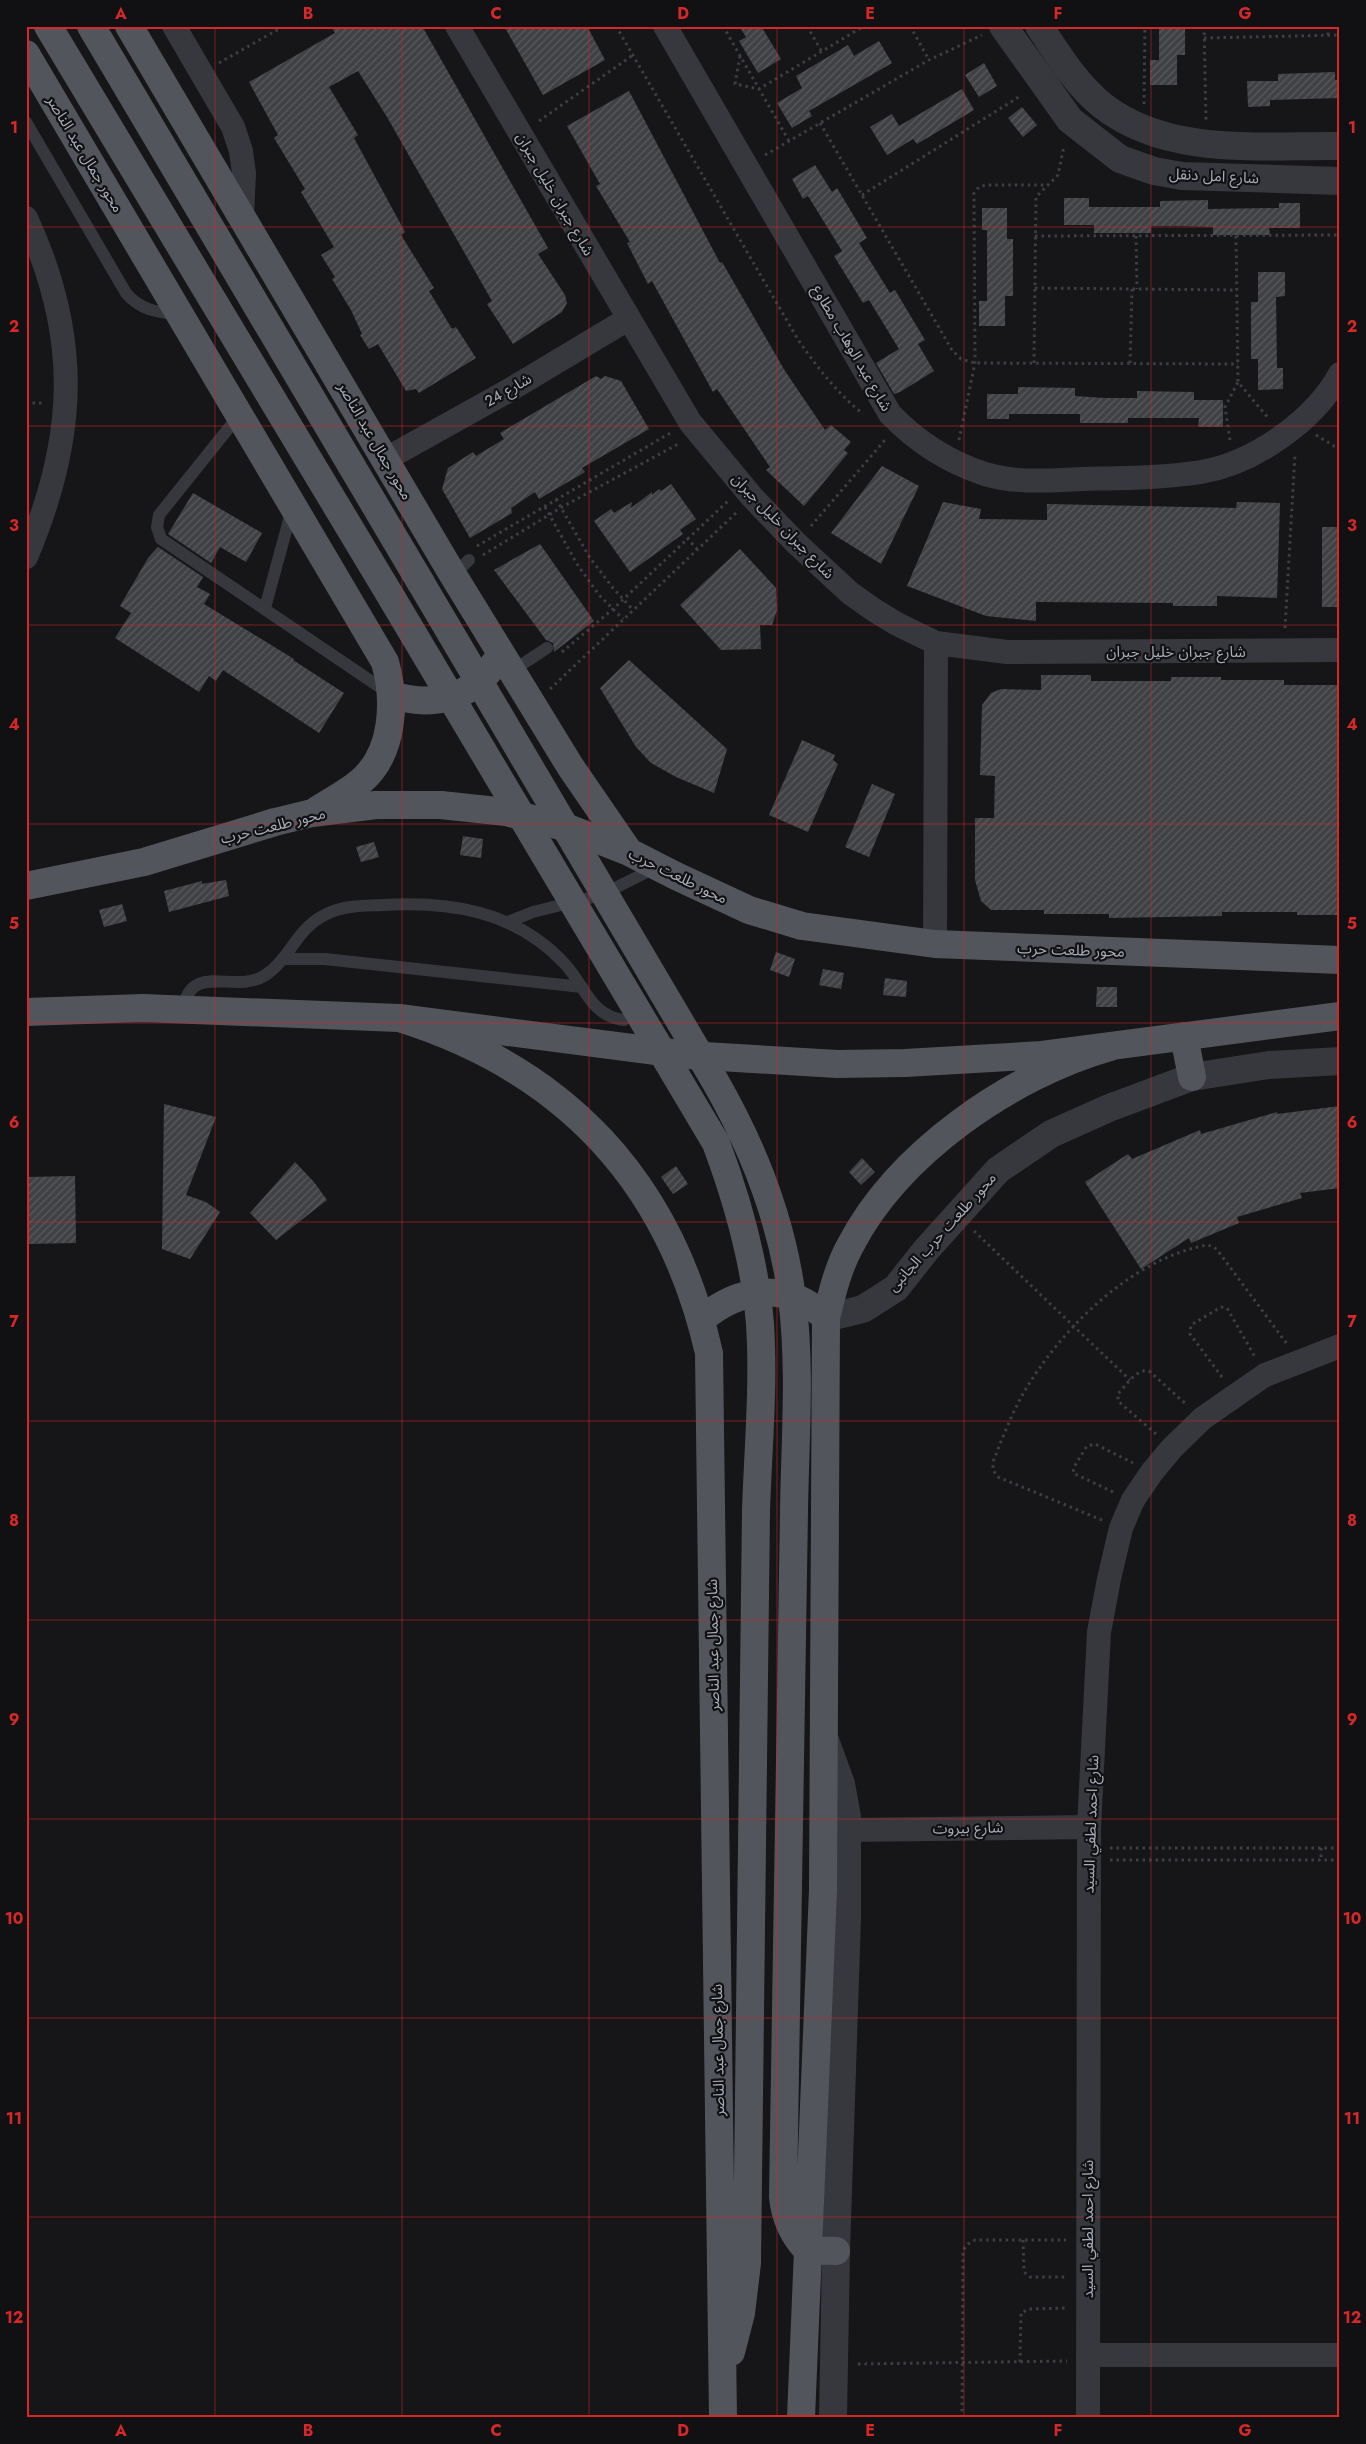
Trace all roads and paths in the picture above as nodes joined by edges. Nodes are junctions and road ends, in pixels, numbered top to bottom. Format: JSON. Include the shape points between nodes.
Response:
{"nodes":[{"id":1,"x":48,"y":26,"type":"edge"},
{"id":2,"x":91,"y":26,"type":"edge"},
{"id":3,"x":129,"y":26,"type":"edge"},
{"id":4,"x":174,"y":26,"type":"edge"},
{"id":5,"x":284,"y":26,"type":"edge"},
{"id":6,"x":457,"y":26,"type":"edge"},
{"id":7,"x":616,"y":26,"type":"edge"},
{"id":8,"x":664,"y":26,"type":"edge"},
{"id":9,"x":723,"y":26,"type":"edge"},
{"id":10,"x":807,"y":26,"type":"edge"},
{"id":11,"x":864,"y":26,"type":"edge"},
{"id":12,"x":910,"y":26,"type":"edge"},
{"id":13,"x":1039,"y":26,"type":"edge"},
{"id":14,"x":1145,"y":26,"type":"edge"},
{"id":15,"x":1204,"y":26,"type":"edge"},
{"id":16,"x":1328,"y":26,"type":"edge"},
{"id":17,"x":993,"y":30,"type":"edge"},
{"id":18,"x":1328,"y":36,"type":"junction"},
{"id":19,"x":1340,"y":36,"type":"edge"},
{"id":20,"x":1204,"y":38,"type":"junction"},
{"id":21,"x":822,"y":52,"type":"junction"},
{"id":22,"x":26,"y":54,"type":"edge"},
{"id":23,"x":633,"y":55,"type":"junction"},
{"id":24,"x":740,"y":56,"type":"junction"},
{"id":25,"x":929,"y":60,"type":"junction"},
{"id":26,"x":201,"y":73,"type":"junction"},
{"id":27,"x":1042,"y":83,"type":"junction"},
{"id":28,"x":760,"y":89,"type":"junction"},
{"id":29,"x":1070,"y":120,"type":"junction"},
{"id":30,"x":26,"y":122,"type":"edge"},
{"id":31,"x":820,"y":123,"type":"junction"},
{"id":32,"x":1144,"y":129,"type":"junction"},
{"id":33,"x":520,"y":134,"type":"junction"},
{"id":34,"x":789,"y":141,"type":"junction"},
{"id":35,"x":1206,"y":144,"type":"junction"},
{"id":36,"x":1340,"y":146,"type":"edge"},
{"id":37,"x":746,"y":166,"type":"junction"},
{"id":38,"x":1340,"y":181,"type":"edge"},
{"id":39,"x":1047,"y":185,"type":"junction"},
{"id":40,"x":862,"y":195,"type":"junction"},
{"id":41,"x":242,"y":216,"type":"junction"},
{"id":42,"x":26,"y":218,"type":"edge"},
{"id":43,"x":1340,"y":235,"type":"edge"},
{"id":44,"x":1035,"y":236,"type":"junction"},
{"id":45,"x":1136,"y":236,"type":"junction"},
{"id":46,"x":1236,"y":236,"type":"junction"},
{"id":47,"x":1035,"y":288,"type":"junction"},
{"id":48,"x":1132,"y":289,"type":"junction"},
{"id":49,"x":1137,"y":289,"type":"junction"},
{"id":50,"x":1237,"y":290,"type":"junction"},
{"id":51,"x":181,"y":315,"type":"junction"},
{"id":52,"x":628,"y":319,"type":"junction"},
{"id":53,"x":975,"y":363,"type":"junction"},
{"id":54,"x":1034,"y":363,"type":"junction"},
{"id":55,"x":1130,"y":363,"type":"junction"},
{"id":56,"x":1238,"y":364,"type":"junction"},
{"id":57,"x":1340,"y":374,"type":"edge"},
{"id":58,"x":1238,"y":382,"type":"junction"},
{"id":59,"x":240,"y":414,"type":"junction"},
{"id":60,"x":879,"y":415,"type":"junction"},
{"id":61,"x":694,"y":427,"type":"junction"},
{"id":62,"x":1290,"y":431,"type":"junction"},
{"id":63,"x":386,"y":459,"type":"junction"},
{"id":64,"x":955,"y":462,"type":"junction"},
{"id":65,"x":1234,"y":462,"type":"junction"},
{"id":66,"x":748,"y":492,"type":"junction"},
{"id":67,"x":556,"y":499,"type":"junction"},
{"id":68,"x":293,"y":504,"type":"junction"},
{"id":69,"x":544,"y":507,"type":"junction"},
{"id":70,"x":562,"y":507,"type":"junction"},
{"id":71,"x":550,"y":514,"type":"junction"},
{"id":72,"x":687,"y":538,"type":"junction"},
{"id":73,"x":796,"y":543,"type":"junction"},
{"id":74,"x":697,"y":549,"type":"junction"},
{"id":75,"x":26,"y":557,"type":"edge"},
{"id":76,"x":468,"y":560,"type":"junction"},
{"id":77,"x":623,"y":600,"type":"junction"},
{"id":78,"x":265,"y":608,"type":"junction"},
{"id":79,"x":613,"y":609,"type":"junction"},
{"id":80,"x":633,"y":610,"type":"junction"},
{"id":81,"x":623,"y":619,"type":"junction"},
{"id":82,"x":936,"y":643,"type":"junction"},
{"id":83,"x":547,"y":648,"type":"dead end"},
{"id":84,"x":1340,"y":650,"type":"edge"},
{"id":85,"x":1284,"y":651,"type":"junction"},
{"id":86,"x":560,"y":654,"type":"dead end"},
{"id":87,"x":506,"y":661,"type":"junction"},
{"id":88,"x":392,"y":695,"type":"junction"},
{"id":89,"x":533,"y":705,"type":"junction"},
{"id":90,"x":312,"y":813,"type":"junction"},
{"id":91,"x":629,"y":852,"type":"junction"},
{"id":92,"x":657,"y":867,"type":"junction"},
{"id":93,"x":26,"y":886,"type":"edge"},
{"id":94,"x":508,"y":922,"type":"junction"},
{"id":95,"x":935,"y":944,"type":"junction"},
{"id":96,"x":282,"y":958,"type":"junction"},
{"id":97,"x":1340,"y":960,"type":"edge"},
{"id":98,"x":582,"y":987,"type":"junction"},
{"id":99,"x":183,"y":1009,"type":"junction"},
{"id":100,"x":26,"y":1012,"type":"edge"},
{"id":101,"x":1340,"y":1016,"type":"edge"},
{"id":102,"x":399,"y":1018,"type":"junction"},
{"id":103,"x":624,"y":1020,"type":"dead end"},
{"id":104,"x":1184,"y":1036,"type":"junction"},
{"id":105,"x":1110,"y":1046,"type":"junction"},
{"id":106,"x":1340,"y":1061,"type":"edge"},
{"id":107,"x":1192,"y":1077,"type":"junction"},
{"id":108,"x":957,"y":1215,"type":"junction"},
{"id":109,"x":826,"y":1318,"type":"junction"},
{"id":110,"x":702,"y":1319,"type":"junction"},
{"id":111,"x":1074,"y":1326,"type":"junction"},
{"id":112,"x":1340,"y":1346,"type":"edge"},
{"id":113,"x":1299,"y":1361,"type":"junction"},
{"id":114,"x":1265,"y":1375,"type":"junction"},
{"id":115,"x":1130,"y":1380,"type":"junction"},
{"id":116,"x":1235,"y":1394,"type":"junction"},
{"id":117,"x":1203,"y":1418,"type":"junction"},
{"id":118,"x":1172,"y":1448,"type":"junction"},
{"id":119,"x":1152,"y":1472,"type":"junction"},
{"id":120,"x":1133,"y":1500,"type":"junction"},
{"id":121,"x":1121,"y":1528,"type":"junction"},
{"id":122,"x":824,"y":1735,"type":"junction"},
{"id":123,"x":847,"y":1830,"type":"junction"},
{"id":124,"x":1089,"y":1845,"type":"junction"},
{"id":125,"x":1321,"y":1848,"type":"junction"},
{"id":126,"x":1340,"y":1848,"type":"edge"},
{"id":127,"x":1321,"y":1860,"type":"junction"},
{"id":128,"x":1340,"y":1860,"type":"edge"},
{"id":129,"x":1088,"y":2239,"type":"junction"},
{"id":130,"x":1023,"y":2240,"type":"junction"},
{"id":131,"x":807,"y":2250,"type":"junction"},
{"id":132,"x":836,"y":2251,"type":"junction"},
{"id":133,"x":1088,"y":2277,"type":"junction"},
{"id":134,"x":1088,"y":2308,"type":"junction"},
{"id":135,"x":1340,"y":2355,"type":"edge"},
{"id":136,"x":1088,"y":2358,"type":"junction"},
{"id":137,"x":962,"y":2362,"type":"junction"},
{"id":138,"x":1020,"y":2362,"type":"junction"},
{"id":139,"x":834,"y":2364,"type":"junction"},
{"id":140,"x":722,"y":2377,"type":"junction"},
{"id":141,"x":723,"y":2418,"type":"edge"},
{"id":142,"x":801,"y":2418,"type":"edge"},
{"id":143,"x":833,"y":2418,"type":"edge"},
{"id":144,"x":962,"y":2418,"type":"edge"},
{"id":145,"x":1088,"y":2418,"type":"edge"}],
"edges":[{"from":1,"to":140,"type":"main road","bridge":true,"via":[[716,1143],[745,1232],[759,1315],[761,1371],[756,1510],[748,2264],[741,2314]]},
{"from":2,"to":131,"type":"main road","bridge":true,"via":[[720,1089],[752,1150],[778,1225],[792,1299],[796,1371],[783,2197],[787,2220]]},
{"from":3,"to":41,"type":"main road","name":"محور جمال عبد الناصر"},
{"from":4,"to":26,"type":"street"},
{"from":5,"to":26,"type":"path"},
{"from":6,"to":33,"type":"street","name":"شارع جبران خليل جبران"},
{"from":7,"to":23,"type":"path"},
{"from":8,"to":37,"type":"street","name":"شارع عبد الوهاب مطاوع"},
{"from":9,"to":24,"type":"path"},
{"from":10,"to":21,"type":"path"},
{"from":11,"to":21,"type":"path"},
{"from":12,"to":25,"type":"path"},
{"from":13,"to":32,"type":"street","via":[[1078,82],[1103,106]]},
{"from":14,"to":32,"type":"path"},
{"from":15,"to":20,"type":"path"},
{"from":16,"to":18,"type":"path"},
{"from":17,"to":25,"type":"path"},
{"from":17,"to":27,"type":"street","name":"شارع امل دنقل"},
{"from":18,"to":19,"type":"path"},
{"from":18,"to":20,"type":"path"},
{"from":20,"to":35,"type":"path"},
{"from":21,"to":28,"type":"path"},
{"from":22,"to":51,"type":"main road","name":"محور جمال عبد الناصر"},
{"from":23,"to":33,"type":"path"},
{"from":23,"to":60,"type":"path","via":[[819,371],[846,400]]},
{"from":24,"to":28,"type":"path"},
{"from":24,"to":28,"type":"path","via":[[735,84]]},
{"from":25,"to":31,"type":"path"},
{"from":26,"to":41,"type":"street","via":[[233,127],[241,151]]},
{"from":27,"to":29,"type":"street","name":"شارع امل دنقل"},
{"from":27,"to":40,"type":"path"},
{"from":28,"to":34,"type":"path"},
{"from":29,"to":38,"type":"street","name":"شارع امل دنقل","via":[[1120,159],[1154,171],[1182,176]]},
{"from":29,"to":39,"type":"path","via":[[1058,175]]},
{"from":30,"to":51,"type":"lane","via":[[126,293],[147,310]]},
{"from":31,"to":34,"type":"path"},
{"from":31,"to":40,"type":"path"},
{"from":32,"to":35,"type":"street","via":[[1161,136]]},
{"from":33,"to":52,"type":"street","name":"شارع جبران خليل جبران"},
{"from":34,"to":37,"type":"path"},
{"from":35,"to":36,"type":"street"},
{"from":37,"to":60,"type":"street","name":"شارع عبد الوهاب مطاوع"},
{"from":39,"to":44,"type":"path","via":[[1036,197]]},
{"from":39,"to":53,"type":"path","via":[[986,185],[974,193]]},
{"from":40,"to":53,"type":"path","via":[[952,350],[961,359]]},
{"from":41,"to":63,"type":"main road","name":"محور جمال عبد الناصر"},
{"from":42,"to":75,"type":"street","via":[[44,256],[58,304],[66,353],[66,393],[57,463],[41,521]]},
{"from":43,"to":46,"type":"path"},
{"from":44,"to":45,"type":"path"},
{"from":44,"to":47,"type":"path"},
{"from":45,"to":46,"type":"path"},
{"from":45,"to":49,"type":"path"},
{"from":46,"to":50,"type":"path"},
{"from":47,"to":48,"type":"path"},
{"from":47,"to":54,"type":"path"},
{"from":48,"to":49,"type":"path"},
{"from":48,"to":55,"type":"path"},
{"from":49,"to":50,"type":"path"},
{"from":50,"to":56,"type":"path"},
{"from":51,"to":59,"type":"main road","name":"محور جمال عبد الناصر"},
{"from":52,"to":61,"type":"street","name":"شارع جبران خليل جبران"},
{"from":52,"to":63,"type":"street","name":"شارع 24"},
{"from":53,"to":54,"type":"path"},
{"from":53,"to":64,"type":"path"},
{"from":54,"to":55,"type":"path"},
{"from":55,"to":56,"type":"path"},
{"from":56,"to":58,"type":"path"},
{"from":57,"to":62,"type":"street","name":"شارع عبد الوهاب مطاوع","via":[[1310,414]]},
{"from":58,"to":62,"type":"path"},
{"from":58,"to":65,"type":"path","via":[[1225,406]]},
{"from":59,"to":68,"type":"main road","name":"محور جمال عبد الناصر"},
{"from":59,"to":78,"type":"lane","via":[[159,515],[157,527],[161,539]]},
{"from":60,"to":64,"type":"street","name":"شارع عبد الوهاب مطاوع"},
{"from":60,"to":73,"type":"path","via":[[890,434]]},
{"from":61,"to":66,"type":"street","name":"شارع جبران خليل جبران"},
{"from":61,"to":67,"type":"path"},
{"from":61,"to":70,"type":"path"},
{"from":62,"to":65,"type":"street","name":"شارع عبد الوهاب مطاوع"},
{"from":62,"to":85,"type":"path"},
{"from":63,"to":76,"type":"main road","name":"محور جمال عبد الناصر"},
{"from":64,"to":65,"type":"street","name":"شارع عبد الوهاب مطاوع","via":[[986,474],[1015,480],[1135,478],[1202,472]]},
{"from":66,"to":72,"type":"path"},
{"from":66,"to":73,"type":"street","name":"شارع جبران خليل جبران"},
{"from":66,"to":74,"type":"path"},
{"from":67,"to":69,"type":"path"},
{"from":67,"to":70,"type":"path"},
{"from":68,"to":78,"type":"lane"},
{"from":68,"to":88,"type":"main road","name":"محور جمال عبد الناصر","via":[[378,647]]},
{"from":69,"to":71,"type":"path"},
{"from":69,"to":76,"type":"path"},
{"from":70,"to":71,"type":"path"},
{"from":70,"to":77,"type":"path","via":[[590,558]]},
{"from":71,"to":76,"type":"path"},
{"from":71,"to":79,"type":"path","via":[[577,564]]},
{"from":72,"to":74,"type":"path"},
{"from":72,"to":77,"type":"path"},
{"from":73,"to":82,"type":"street","name":"شارع جبران خليل جبران","via":[[850,593],[896,624]]},
{"from":74,"to":80,"type":"path"},
{"from":76,"to":87,"type":"main road","name":"محور جمال عبد الناصر"},
{"from":77,"to":79,"type":"path"},
{"from":77,"to":80,"type":"path"},
{"from":78,"to":88,"type":"lane"},
{"from":79,"to":81,"type":"path"},
{"from":79,"to":86,"type":"path"},
{"from":80,"to":81,"type":"path"},
{"from":81,"to":89,"type":"path"},
{"from":82,"to":85,"type":"street","name":"شارع جبران خليل جبران","via":[[1007,652]]},
{"from":82,"to":95,"type":"street"},
{"from":83,"to":87,"type":"lane"},
{"from":84,"to":85,"type":"street","name":"شارع جبران خليل جبران"},
{"from":87,"to":88,"type":"main road","via":[[455,696],[423,702]]},
{"from":87,"to":89,"type":"main road","name":"محور جمال عبد الناصر"},
{"from":88,"to":90,"type":"main road","name":"محور جمال عبد الناصر","via":[[388,730],[373,766],[361,781]]},
{"from":89,"to":91,"type":"main road","name":"محور جمال عبد الناصر"},
{"from":90,"to":91,"type":"main road","name":"محور طلعت حرب","via":[[376,805],[441,805],[506,812],[568,828]]},
{"from":90,"to":93,"type":"main road","name":"محور طلعت حرب","via":[[144,862]]},
{"from":91,"to":92,"type":"main road","name":"محور طلعت حرب"},
{"from":92,"to":94,"type":"lane","via":[[601,895],[533,912]]},
{"from":92,"to":95,"type":"main road","name":"محور طلعت حرب","via":[[749,910],[802,926]]},
{"from":94,"to":96,"type":"lane","via":[[474,910],[439,905],[348,907],[311,923]]},
{"from":94,"to":98,"type":"lane","via":[[553,952]]},
{"from":95,"to":97,"type":"main road","name":"محور طلعت حرب"},
{"from":96,"to":98,"type":"lane"},
{"from":96,"to":99,"type":"lane","via":[[254,980],[198,984],[187,994]]},
{"from":98,"to":103,"type":"lane","via":[[598,1010]]},
{"from":99,"to":100,"type":"main road"},
{"from":99,"to":102,"type":"main road"},
{"from":101,"to":104,"type":"main road"},
{"from":102,"to":105,"type":"main road","via":[[686,1056],[762,1061],[915,1063]]},
{"from":102,"to":110,"type":"main road","name":"شارع جمال عبد الناصر","via":[[464,1041],[494,1056],[552,1094],[584,1122],[624,1167],[662,1224],[692,1286]]},
{"from":104,"to":105,"type":"main road"},
{"from":104,"to":107,"type":"main road"},
{"from":105,"to":109,"type":"main road","via":[[1077,1056],[1016,1086],[956,1126],[928,1150],[901,1176],[862,1225],[839,1270]]},
{"from":106,"to":107,"type":"street","name":"محور طلعت حرب الجانبى","via":[[1269,1065]]},
{"from":107,"to":108,"type":"street","name":"محور طلعت حرب الجانبى","via":[[1051,1134],[998,1170]]},
{"from":108,"to":109,"type":"street","name":"محور طلعت حرب الجانبى","via":[[896,1288],[863,1309]]},
{"from":108,"to":111,"type":"path"},
{"from":109,"to":110,"type":"main road","via":[[805,1302],[790,1296],[758,1292],[728,1300]]},
{"from":109,"to":122,"type":"main road"},
{"from":110,"to":140,"type":"main road","name":"شارع جمال عبد الناصر","via":[[709,1353]]},
{"from":111,"to":113,"type":"path","via":[[1110,1293],[1137,1275],[1166,1259],[1207,1245],[1214,1246]]},
{"from":111,"to":115,"type":"path"},
{"from":111,"to":121,"type":"path","via":[[1023,1394],[993,1462],[993,1470],[998,1477]]},
{"from":112,"to":113,"type":"street","name":"شارع احمد لطفي السيد"},
{"from":113,"to":114,"type":"street","name":"شارع احمد لطفي السيد"},
{"from":114,"to":116,"type":"street","name":"شارع احمد لطفي السيد"},
{"from":114,"to":116,"type":"path","via":[[1227,1308],[1221,1307],[1191,1325],[1190,1334]]},
{"from":115,"to":117,"type":"path","via":[[1140,1372],[1150,1371]]},
{"from":115,"to":118,"type":"path","via":[[1118,1394],[1118,1401]]},
{"from":116,"to":117,"type":"street","name":"شارع احمد لطفي السيد"},
{"from":117,"to":118,"type":"street","name":"شارع احمد لطفي السيد"},
{"from":118,"to":119,"type":"street","name":"شارع احمد لطفي السيد"},
{"from":119,"to":120,"type":"street","name":"شارع احمد لطفي السيد"},
{"from":119,"to":120,"type":"path","via":[[1095,1444],[1087,1446],[1073,1473]]},
{"from":120,"to":121,"type":"street","name":"شارع احمد لطفي السيد"},
{"from":121,"to":124,"type":"street","name":"شارع احمد لطفي السيد","via":[[1099,1632]]},
{"from":122,"to":123,"type":"street","via":[[841,1784]]},
{"from":122,"to":131,"type":"main road","via":[[823,1890]]},
{"from":123,"to":124,"type":"street","name":"شارع بيروت"},
{"from":123,"to":132,"type":"street"},
{"from":124,"to":125,"type":"path"},
{"from":124,"to":127,"type":"path"},
{"from":124,"to":129,"type":"street","name":"شارع احمد لطفي السيد"},
{"from":125,"to":126,"type":"path"},
{"from":125,"to":127,"type":"path"},
{"from":127,"to":128,"type":"path"},
{"from":129,"to":130,"type":"path"},
{"from":129,"to":133,"type":"street","name":"شارع احمد لطفي السيد"},
{"from":130,"to":133,"type":"path","via":[[1024,2272],[1030,2277]]},
{"from":130,"to":137,"type":"path","via":[[975,2240],[963,2250]]},
{"from":131,"to":132,"type":"main road"},
{"from":131,"to":142,"type":"main road"},
{"from":132,"to":139,"type":"street"},
{"from":133,"to":134,"type":"street","name":"شارع احمد لطفي السيد"},
{"from":134,"to":136,"type":"street","name":"شارع احمد لطفي السيد"},
{"from":134,"to":138,"type":"path","via":[[1024,2310],[1021,2313]]},
{"from":135,"to":136,"type":"street"},
{"from":136,"to":138,"type":"path"},
{"from":136,"to":145,"type":"street","name":"شارع احمد لطفي السيد"},
{"from":137,"to":138,"type":"path"},
{"from":137,"to":139,"type":"path"},
{"from":137,"to":144,"type":"path"},
{"from":139,"to":143,"type":"street"},
{"from":140,"to":141,"type":"main road","name":"شارع جمال عبد الناصر"}]}
